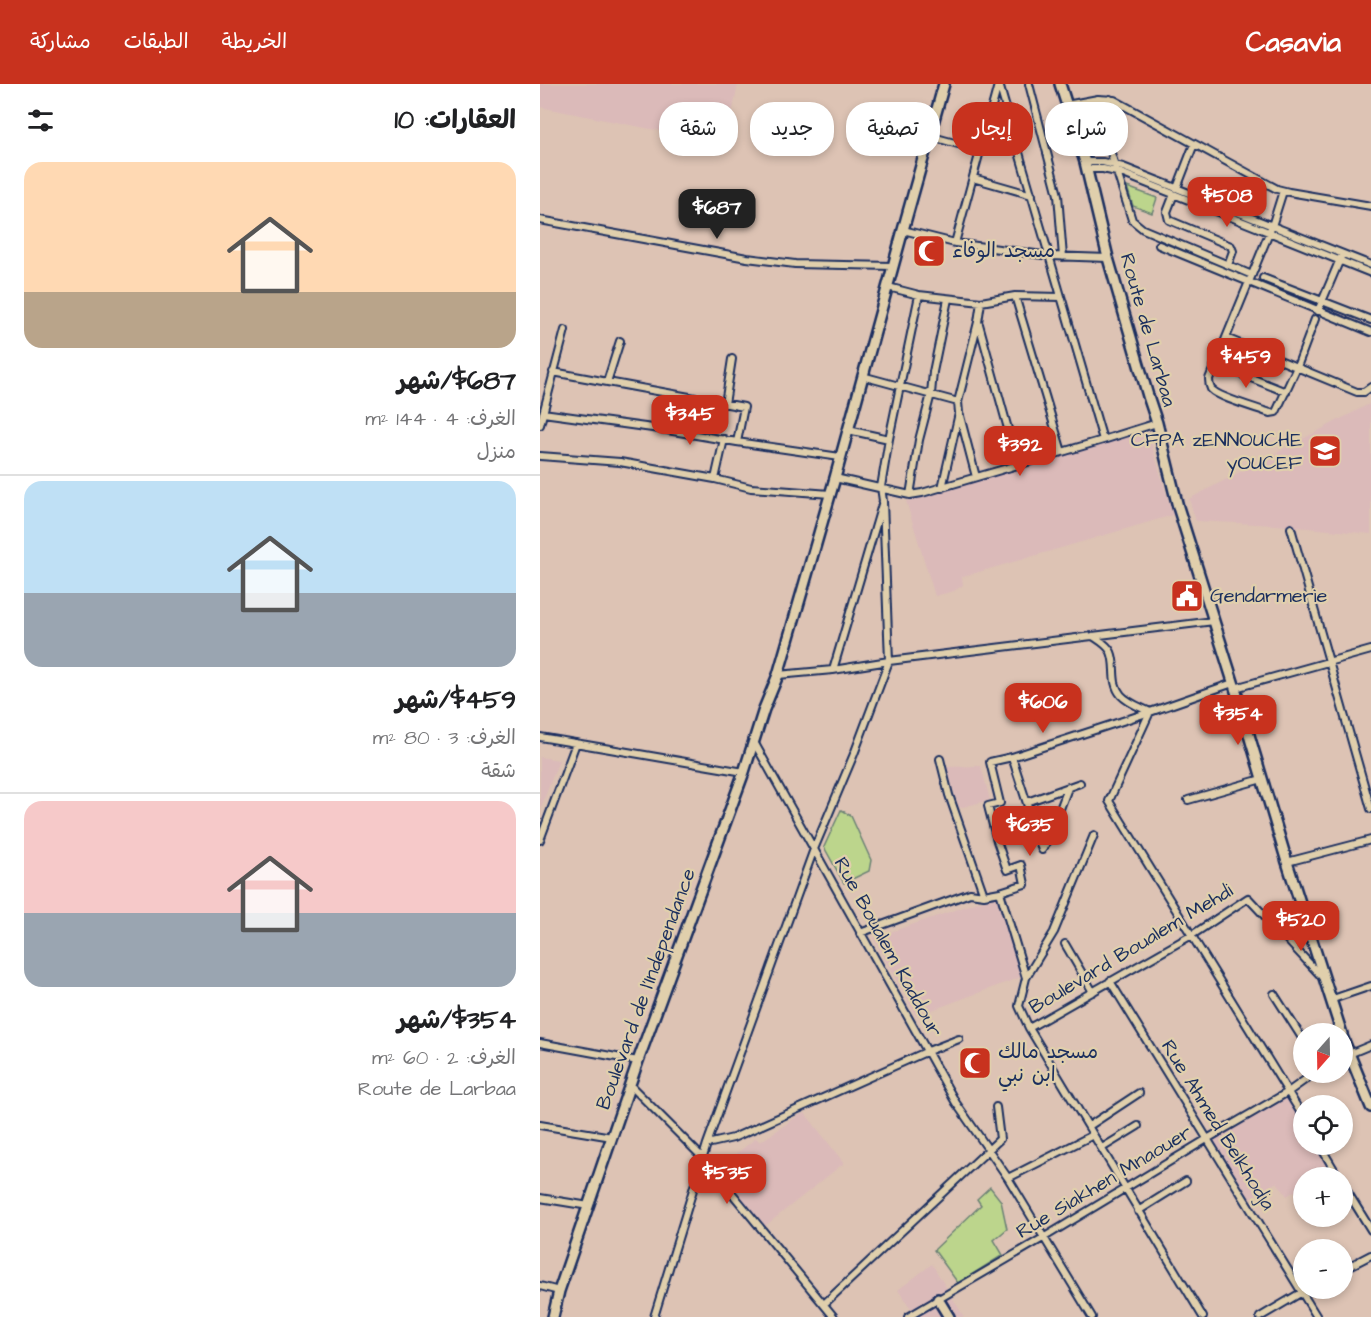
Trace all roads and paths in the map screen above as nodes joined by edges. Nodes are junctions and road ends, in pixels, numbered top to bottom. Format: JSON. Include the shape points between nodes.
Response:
{"nodes":[{"id":1,"x":944,"y":84,"type":"edge"},
{"id":2,"x":999,"y":84,"type":"edge"},
{"id":3,"x":1029,"y":84,"type":"edge"},
{"id":4,"x":1060,"y":84,"type":"edge"},
{"id":5,"x":1110,"y":99,"type":"junction"},
{"id":6,"x":939,"y":102,"type":"edge"},
{"id":7,"x":994,"y":102,"type":"edge"},
{"id":8,"x":1065,"y":102,"type":"edge"},
{"id":9,"x":1082,"y":102,"type":"edge"},
{"id":10,"x":1194,"y":144,"type":"junction"},
{"id":11,"x":923,"y":156,"type":"edge"},
{"id":12,"x":978,"y":156,"type":"edge"},
{"id":13,"x":1082,"y":156,"type":"edge"},
{"id":14,"x":1085,"y":166,"type":"junction"},
{"id":15,"x":1115,"y":168,"type":"junction"},
{"id":16,"x":973,"y":178,"type":"junction"},
{"id":17,"x":1176,"y":191,"type":"junction"},
{"id":18,"x":1283,"y":191,"type":"junction"},
{"id":19,"x":1032,"y":195,"type":"junction"},
{"id":20,"x":1371,"y":206,"type":"edge"},
{"id":21,"x":540,"y":220,"type":"edge"},
{"id":22,"x":1271,"y":229,"type":"junction"},
{"id":23,"x":903,"y":230,"type":"junction"},
{"id":24,"x":955,"y":243,"type":"junction"},
{"id":25,"x":1159,"y":245,"type":"dead end"},
{"id":26,"x":1050,"y":256,"type":"junction"},
{"id":27,"x":1063,"y":257,"type":"junction"},
{"id":28,"x":1341,"y":257,"type":"junction"},
{"id":29,"x":1108,"y":258,"type":"junction"},
{"id":30,"x":1228,"y":265,"type":"junction"},
{"id":31,"x":1371,"y":265,"type":"edge"},
{"id":32,"x":893,"y":266,"type":"junction"},
{"id":33,"x":1371,"y":273,"type":"edge"},
{"id":34,"x":1252,"y":274,"type":"junction"},
{"id":35,"x":1263,"y":278,"type":"dead end"},
{"id":36,"x":1249,"y":282,"type":"junction"},
{"id":37,"x":888,"y":287,"type":"junction"},
{"id":38,"x":919,"y":296,"type":"junction"},
{"id":39,"x":1015,"y":296,"type":"junction"},
{"id":40,"x":1061,"y":297,"type":"junction"},
{"id":41,"x":948,"y":299,"type":"junction"},
{"id":42,"x":1323,"y":301,"type":"junction"},
{"id":43,"x":981,"y":302,"type":"junction"},
{"id":44,"x":1318,"y":310,"type":"junction"},
{"id":45,"x":1315,"y":319,"type":"dead end"},
{"id":46,"x":1371,"y":320,"type":"edge"},
{"id":47,"x":978,"y":322,"type":"junction"},
{"id":48,"x":565,"y":330,"type":"dead end"},
{"id":49,"x":1371,"y":333,"type":"edge"},
{"id":50,"x":1226,"y":338,"type":"junction"},
{"id":51,"x":620,"y":341,"type":"dead end"},
{"id":52,"x":732,"y":359,"type":"dead end"},
{"id":53,"x":1216,"y":364,"type":"junction"},
{"id":54,"x":1297,"y":367,"type":"junction"},
{"id":55,"x":553,"y":372,"type":"junction"},
{"id":56,"x":862,"y":376,"type":"junction"},
{"id":57,"x":607,"y":382,"type":"junction"},
{"id":58,"x":900,"y":387,"type":"junction"},
{"id":59,"x":1371,"y":387,"type":"edge"},
{"id":60,"x":1286,"y":392,"type":"junction"},
{"id":61,"x":931,"y":394,"type":"junction"},
{"id":62,"x":674,"y":395,"type":"junction"},
{"id":63,"x":958,"y":402,"type":"junction"},
{"id":64,"x":725,"y":404,"type":"junction"},
{"id":65,"x":543,"y":413,"type":"junction"},
{"id":66,"x":959,"y":413,"type":"junction"},
{"id":67,"x":1156,"y":423,"type":"junction"},
{"id":68,"x":540,"y":425,"type":"edge"},
{"id":69,"x":668,"y":430,"type":"junction"},
{"id":70,"x":848,"y":430,"type":"junction"},
{"id":71,"x":889,"y":439,"type":"junction"},
{"id":72,"x":724,"y":440,"type":"junction"},
{"id":73,"x":1103,"y":440,"type":"junction"},
{"id":74,"x":737,"y":442,"type":"junction"},
{"id":75,"x":1062,"y":452,"type":"junction"},
{"id":76,"x":540,"y":456,"type":"edge"},
{"id":77,"x":840,"y":457,"type":"junction"},
{"id":78,"x":1018,"y":465,"type":"junction"},
{"id":79,"x":976,"y":477,"type":"junction"},
{"id":80,"x":835,"y":478,"type":"junction"},
{"id":81,"x":715,"y":480,"type":"junction"},
{"id":82,"x":881,"y":487,"type":"junction"},
{"id":83,"x":942,"y":488,"type":"junction"},
{"id":84,"x":830,"y":494,"type":"junction"},
{"id":85,"x":910,"y":495,"type":"junction"},
{"id":86,"x":883,"y":501,"type":"junction"},
{"id":87,"x":1291,"y":528,"type":"dead end"},
{"id":88,"x":1214,"y":621,"type":"junction"},
{"id":89,"x":1093,"y":635,"type":"junction"},
{"id":90,"x":1371,"y":650,"type":"edge"},
{"id":91,"x":1329,"y":660,"type":"junction"},
{"id":92,"x":889,"y":661,"type":"junction"},
{"id":93,"x":833,"y":670,"type":"junction"},
{"id":94,"x":778,"y":675,"type":"junction"},
{"id":95,"x":1234,"y":686,"type":"junction"},
{"id":96,"x":1150,"y":712,"type":"junction"},
{"id":97,"x":540,"y":738,"type":"edge"},
{"id":98,"x":754,"y":742,"type":"junction"},
{"id":99,"x":576,"y":743,"type":"junction"},
{"id":100,"x":1012,"y":757,"type":"junction"},
{"id":101,"x":940,"y":759,"type":"dead end"},
{"id":102,"x":744,"y":772,"type":"junction"},
{"id":103,"x":1262,"y":779,"type":"junction"},
{"id":104,"x":1080,"y":783,"type":"dead end"},
{"id":105,"x":1068,"y":788,"type":"junction"},
{"id":106,"x":1188,"y":800,"type":"dead end"},
{"id":107,"x":1027,"y":801,"type":"junction"},
{"id":108,"x":1371,"y":808,"type":"edge"},
{"id":109,"x":1094,"y":835,"type":"dead end"},
{"id":110,"x":540,"y":840,"type":"edge"},
{"id":111,"x":1371,"y":840,"type":"edge"},
{"id":112,"x":814,"y":849,"type":"junction"},
{"id":113,"x":1287,"y":862,"type":"junction"},
{"id":114,"x":1000,"y":892,"type":"junction"},
{"id":115,"x":984,"y":895,"type":"junction"},
{"id":116,"x":860,"y":933,"type":"junction"},
{"id":117,"x":1192,"y":935,"type":"junction"},
{"id":118,"x":1065,"y":944,"type":"dead end"},
{"id":119,"x":1026,"y":978,"type":"junction"},
{"id":120,"x":1323,"y":978,"type":"junction"},
{"id":121,"x":1110,"y":981,"type":"junction"},
{"id":122,"x":1371,"y":986,"type":"edge"},
{"id":123,"x":1093,"y":992,"type":"junction"},
{"id":124,"x":1274,"y":994,"type":"dead end"},
{"id":125,"x":1330,"y":1000,"type":"junction"},
{"id":126,"x":1338,"y":1023,"type":"edge"},
{"id":127,"x":1293,"y":1024,"type":"edge"},
{"id":128,"x":1029,"y":1028,"type":"junction"},
{"id":129,"x":959,"y":1039,"type":"dead end"},
{"id":130,"x":540,"y":1043,"type":"edge"},
{"id":131,"x":1371,"y":1045,"type":"edge"},
{"id":132,"x":928,"y":1051,"type":"junction"},
{"id":133,"x":1353,"y":1052,"type":"edge"},
{"id":134,"x":638,"y":1061,"type":"junction"},
{"id":135,"x":1353,"y":1071,"type":"edge"},
{"id":136,"x":1301,"y":1083,"type":"edge"},
{"id":137,"x":630,"y":1085,"type":"junction"},
{"id":138,"x":1288,"y":1092,"type":"junction"},
{"id":139,"x":1139,"y":1093,"type":"dead end"},
{"id":140,"x":1293,"y":1100,"type":"edge"},
{"id":141,"x":996,"y":1107,"type":"dead end"},
{"id":142,"x":1371,"y":1107,"type":"edge"},
{"id":143,"x":540,"y":1125,"type":"edge"},
{"id":144,"x":1089,"y":1126,"type":"junction"},
{"id":145,"x":1138,"y":1126,"type":"dead end"},
{"id":146,"x":1093,"y":1135,"type":"junction"},
{"id":147,"x":612,"y":1137,"type":"junction"},
{"id":148,"x":1207,"y":1139,"type":"junction"},
{"id":149,"x":707,"y":1144,"type":"junction"},
{"id":150,"x":1102,"y":1148,"type":"junction"},
{"id":151,"x":989,"y":1150,"type":"junction"},
{"id":152,"x":703,"y":1158,"type":"junction"},
{"id":153,"x":1008,"y":1178,"type":"junction"},
{"id":154,"x":1186,"y":1182,"type":"dead end"},
{"id":155,"x":1126,"y":1188,"type":"junction"},
{"id":156,"x":540,"y":1197,"type":"edge"},
{"id":157,"x":1353,"y":1201,"type":"edge"},
{"id":158,"x":589,"y":1206,"type":"junction"},
{"id":159,"x":1138,"y":1211,"type":"junction"},
{"id":160,"x":1371,"y":1230,"type":"edge"},
{"id":161,"x":1043,"y":1238,"type":"junction"},
{"id":162,"x":1371,"y":1255,"type":"edge"},
{"id":163,"x":1353,"y":1264,"type":"edge"},
{"id":164,"x":1293,"y":1278,"type":"edge"},
{"id":165,"x":540,"y":1286,"type":"edge"},
{"id":166,"x":559,"y":1291,"type":"junction"},
{"id":167,"x":1293,"y":1298,"type":"edge"},
{"id":168,"x":938,"y":1299,"type":"junction"},
{"id":169,"x":1306,"y":1299,"type":"edge"},
{"id":170,"x":824,"y":1304,"type":"junction"},
{"id":171,"x":830,"y":1315,"type":"edge"},
{"id":172,"x":553,"y":1317,"type":"edge"},
{"id":173,"x":654,"y":1317,"type":"edge"},
{"id":174,"x":908,"y":1317,"type":"edge"},
{"id":175,"x":949,"y":1317,"type":"edge"},
{"id":176,"x":1092,"y":1317,"type":"edge"},
{"id":177,"x":1203,"y":1317,"type":"edge"},
{"id":178,"x":1260,"y":1317,"type":"edge"},
{"id":179,"x":1317,"y":1317,"type":"edge"}],
"edges":[{"from":1,"to":6,"type":"street","name":"Boulevard de l'Independance"},
{"from":2,"to":7,"type":"street"},
{"from":2,"to":19,"type":"street"},
{"from":3,"to":27,"type":"street","via":[[1058,195]]},
{"from":4,"to":8,"type":"street","name":"Route de Larbaa"},
{"from":5,"to":9,"type":"street"},
{"from":5,"to":10,"type":"street"},
{"from":5,"to":15,"type":"street","via":[[1103,125]]},
{"from":10,"to":17,"type":"street"},
{"from":10,"to":18,"type":"street"},
{"from":11,"to":23,"type":"street","name":"Boulevard de l'Independance"},
{"from":12,"to":16,"type":"street"},
{"from":13,"to":14,"type":"street","name":"Route de Larbaa"},
{"from":14,"to":15,"type":"street","via":[[1103,162]]},
{"from":14,"to":29,"type":"street","name":"Route de Larbaa"},
{"from":15,"to":17,"type":"street"},
{"from":15,"to":30,"type":"street","via":[[1136,225]]},
{"from":16,"to":19,"type":"street"},
{"from":16,"to":24,"type":"street"},
{"from":17,"to":22,"type":"street"},
{"from":17,"to":30,"type":"street","via":[[1167,212],[1169,219],[1231,246]]},
{"from":18,"to":20,"type":"street"},
{"from":18,"to":22,"type":"street"},
{"from":19,"to":26,"type":"street"},
{"from":21,"to":32,"type":"street","via":[[756,260]]},
{"from":22,"to":28,"type":"street"},
{"from":22,"to":34,"type":"street"},
{"from":23,"to":24,"type":"street"},
{"from":23,"to":32,"type":"street","name":"Boulevard de l'Independance"},
{"from":24,"to":26,"type":"street"},
{"from":25,"to":36,"type":"street"},
{"from":26,"to":27,"type":"street"},
{"from":26,"to":40,"type":"street"},
{"from":27,"to":29,"type":"street"},
{"from":28,"to":31,"type":"street"},
{"from":28,"to":33,"type":"street"},
{"from":28,"to":42,"type":"street"},
{"from":29,"to":67,"type":"street","name":"Route de Larbaa"},
{"from":30,"to":34,"type":"street"},
{"from":32,"to":37,"type":"street","name":"Boulevard de l'Independance"},
{"from":34,"to":36,"type":"street"},
{"from":35,"to":42,"type":"street"},
{"from":36,"to":44,"type":"street"},
{"from":36,"to":50,"type":"street"},
{"from":37,"to":38,"type":"street"},
{"from":37,"to":56,"type":"street","name":"Boulevard de l'Independance"},
{"from":38,"to":41,"type":"street"},
{"from":38,"to":58,"type":"street"},
{"from":39,"to":40,"type":"street"},
{"from":39,"to":43,"type":"street"},
{"from":39,"to":75,"type":"street"},
{"from":40,"to":73,"type":"street"},
{"from":41,"to":43,"type":"street"},
{"from":41,"to":61,"type":"street"},
{"from":42,"to":44,"type":"street"},
{"from":42,"to":46,"type":"street"},
{"from":43,"to":47,"type":"street"},
{"from":44,"to":49,"type":"street"},
{"from":45,"to":54,"type":"street"},
{"from":47,"to":63,"type":"street"},
{"from":47,"to":78,"type":"street"},
{"from":48,"to":55,"type":"street"},
{"from":50,"to":53,"type":"street"},
{"from":50,"to":54,"type":"street"},
{"from":51,"to":57,"type":"street"},
{"from":52,"to":64,"type":"street"},
{"from":53,"to":60,"type":"street"},
{"from":53,"to":60,"type":"street","via":[[1209,384],[1223,397],[1273,413]]},
{"from":54,"to":59,"type":"street","via":[[1357,392]]},
{"from":54,"to":60,"type":"street"},
{"from":55,"to":57,"type":"street"},
{"from":55,"to":65,"type":"street"},
{"from":56,"to":58,"type":"street"},
{"from":56,"to":70,"type":"street","name":"Boulevard de l'Independance"},
{"from":57,"to":62,"type":"street"},
{"from":58,"to":61,"type":"street"},
{"from":58,"to":71,"type":"street"},
{"from":61,"to":63,"type":"street"},
{"from":61,"to":85,"type":"street"},
{"from":62,"to":64,"type":"street"},
{"from":62,"to":69,"type":"street"},
{"from":63,"to":66,"type":"street"},
{"from":64,"to":74,"type":"street","via":[[744,407]]},
{"from":65,"to":68,"type":"street"},
{"from":65,"to":69,"type":"street"},
{"from":66,"to":79,"type":"street"},
{"from":66,"to":83,"type":"street"},
{"from":67,"to":73,"type":"street"},
{"from":67,"to":88,"type":"street","name":"Route de Larbaa"},
{"from":69,"to":72,"type":"street"},
{"from":70,"to":71,"type":"street"},
{"from":70,"to":77,"type":"street","name":"Boulevard de l'Independance"},
{"from":71,"to":82,"type":"street"},
{"from":72,"to":74,"type":"street"},
{"from":72,"to":81,"type":"street"},
{"from":73,"to":75,"type":"street"},
{"from":74,"to":77,"type":"street"},
{"from":75,"to":78,"type":"street"},
{"from":76,"to":81,"type":"street","via":[[620,462]]},
{"from":77,"to":80,"type":"street","name":"Boulevard de l'Independance"},
{"from":78,"to":79,"type":"street"},
{"from":79,"to":83,"type":"street"},
{"from":80,"to":82,"type":"street"},
{"from":80,"to":84,"type":"street","name":"Boulevard de l'Independance"},
{"from":81,"to":84,"type":"street","via":[[751,489]]},
{"from":82,"to":85,"type":"street"},
{"from":82,"to":86,"type":"street"},
{"from":83,"to":85,"type":"street"},
{"from":84,"to":94,"type":"street","name":"Boulevard de l'Independance"},
{"from":86,"to":92,"type":"street"},
{"from":86,"to":93,"type":"street"},
{"from":87,"to":91,"type":"street"},
{"from":88,"to":89,"type":"street"},
{"from":88,"to":95,"type":"street","name":"Route de Larbaa"},
{"from":89,"to":92,"type":"street"},
{"from":89,"to":96,"type":"street","via":[[1112,653],[1115,686],[1121,695]]},
{"from":90,"to":91,"type":"street"},
{"from":91,"to":95,"type":"street"},
{"from":91,"to":108,"type":"street"},
{"from":92,"to":93,"type":"street"},
{"from":92,"to":112,"type":"street"},
{"from":93,"to":94,"type":"street"},
{"from":94,"to":98,"type":"street","name":"Boulevard de l'Independance"},
{"from":95,"to":96,"type":"street"},
{"from":95,"to":103,"type":"street","name":"Route de Larbaa"},
{"from":96,"to":100,"type":"street"},
{"from":96,"to":117,"type":"street","via":[[1109,801]]},
{"from":97,"to":99,"type":"street"},
{"from":98,"to":102,"type":"street","name":"Boulevard de l'Independance"},
{"from":98,"to":112,"type":"street","name":"Rue Boualem Kaddour"},
{"from":99,"to":102,"type":"street"},
{"from":99,"to":110,"type":"street"},
{"from":100,"to":107,"type":"street"},
{"from":100,"to":114,"type":"street","via":[[990,762],[1000,803],[988,807],[1007,870],[1021,865],[1025,884]]},
{"from":101,"to":115,"type":"street"},
{"from":102,"to":134,"type":"street","name":"Boulevard de l'Independance"},
{"from":103,"to":106,"type":"street"},
{"from":103,"to":113,"type":"street","name":"Route de Larbaa"},
{"from":104,"to":105,"type":"street"},
{"from":105,"to":107,"type":"street"},
{"from":105,"to":107,"type":"street","via":[[1042,850]]},
{"from":109,"to":119,"type":"street","via":[[1054,932]]},
{"from":111,"to":113,"type":"street"},
{"from":112,"to":116,"type":"street","name":"Rue Boualem Kaddour"},
{"from":112,"to":149,"type":"street"},
{"from":113,"to":120,"type":"street","name":"Route de Larbaa"},
{"from":114,"to":115,"type":"street"},
{"from":114,"to":119,"type":"street"},
{"from":115,"to":116,"type":"street","via":[[970,893]]},
{"from":116,"to":132,"type":"street","name":"Rue Boualem Kaddour"},
{"from":117,"to":120,"type":"street","name":"Boulevard Boualem Mehdi","via":[[1248,898]]},
{"from":117,"to":121,"type":"street","name":"Boulevard Boualem Mehdi"},
{"from":117,"to":138,"type":"street"},
{"from":118,"to":123,"type":"street"},
{"from":119,"to":128,"type":"street","via":[[1019,1006]]},
{"from":120,"to":125,"type":"street","name":"Route de Larbaa"},
{"from":121,"to":123,"type":"street","name":"Boulevard Boualem Mehdi"},
{"from":121,"to":148,"type":"street","name":"Rue Ahmed Belkhodja"},
{"from":122,"to":125,"type":"street"},
{"from":123,"to":128,"type":"street","name":"Boulevard Boualem Mehdi"},
{"from":124,"to":127,"type":"street"},
{"from":125,"to":126,"type":"street","name":"Route de Larbaa"},
{"from":128,"to":144,"type":"street"},
{"from":129,"to":132,"type":"street"},
{"from":130,"to":134,"type":"street"},
{"from":131,"to":133,"type":"street"},
{"from":132,"to":149,"type":"street","via":[[733,1138]]},
{"from":132,"to":151,"type":"street","name":"Rue Boualem Kaddour","via":[[956,1103]]},
{"from":134,"to":137,"type":"street","name":"Boulevard de l'Independance"},
{"from":135,"to":142,"type":"street","name":"Route de Larbaa"},
{"from":136,"to":138,"type":"street","name":"Rue Siakhen Mnaouer"},
{"from":137,"to":147,"type":"street","name":"Boulevard de l'Independance"},
{"from":137,"to":152,"type":"street"},
{"from":138,"to":140,"type":"street"},
{"from":138,"to":148,"type":"street","name":"Rue Siakhen Mnaouer"},
{"from":139,"to":144,"type":"street"},
{"from":141,"to":151,"type":"street","via":[[1000,1139]]},
{"from":143,"to":147,"type":"street"},
{"from":144,"to":146,"type":"street"},
{"from":145,"to":150,"type":"street"},
{"from":146,"to":150,"type":"street"},
{"from":146,"to":153,"type":"street"},
{"from":147,"to":158,"type":"street","name":"Boulevard de l'Independance"},
{"from":148,"to":155,"type":"street","name":"Rue Siakhen Mnaouer"},
{"from":148,"to":164,"type":"street","name":"Rue Ahmed Belkhodja"},
{"from":149,"to":152,"type":"street"},
{"from":150,"to":155,"type":"street"},
{"from":151,"to":153,"type":"street","name":"Rue Boualem Kaddour"},
{"from":151,"to":170,"type":"street"},
{"from":152,"to":170,"type":"street"},
{"from":152,"to":173,"type":"street"},
{"from":153,"to":161,"type":"street","name":"Rue Boualem Kaddour"},
{"from":154,"to":159,"type":"street"},
{"from":155,"to":159,"type":"street"},
{"from":155,"to":161,"type":"street","name":"Rue Siakhen Mnaouer"},
{"from":156,"to":158,"type":"street"},
{"from":157,"to":160,"type":"street"},
{"from":158,"to":166,"type":"street","name":"Boulevard de l'Independance"},
{"from":159,"to":177,"type":"street"},
{"from":161,"to":168,"type":"street","name":"Rue Siakhen Mnaouer"},
{"from":161,"to":176,"type":"street","name":"Rue Boualem Kaddour"},
{"from":162,"to":163,"type":"street"},
{"from":165,"to":166,"type":"street"},
{"from":166,"to":172,"type":"street","name":"Boulevard de l'Independance"},
{"from":167,"to":178,"type":"street"},
{"from":168,"to":174,"type":"street","name":"Rue Siakhen Mnaouer"},
{"from":168,"to":175,"type":"street"},
{"from":169,"to":179,"type":"street","name":"Rue Ahmed Belkhodja"},
{"from":170,"to":171,"type":"street"}]}
